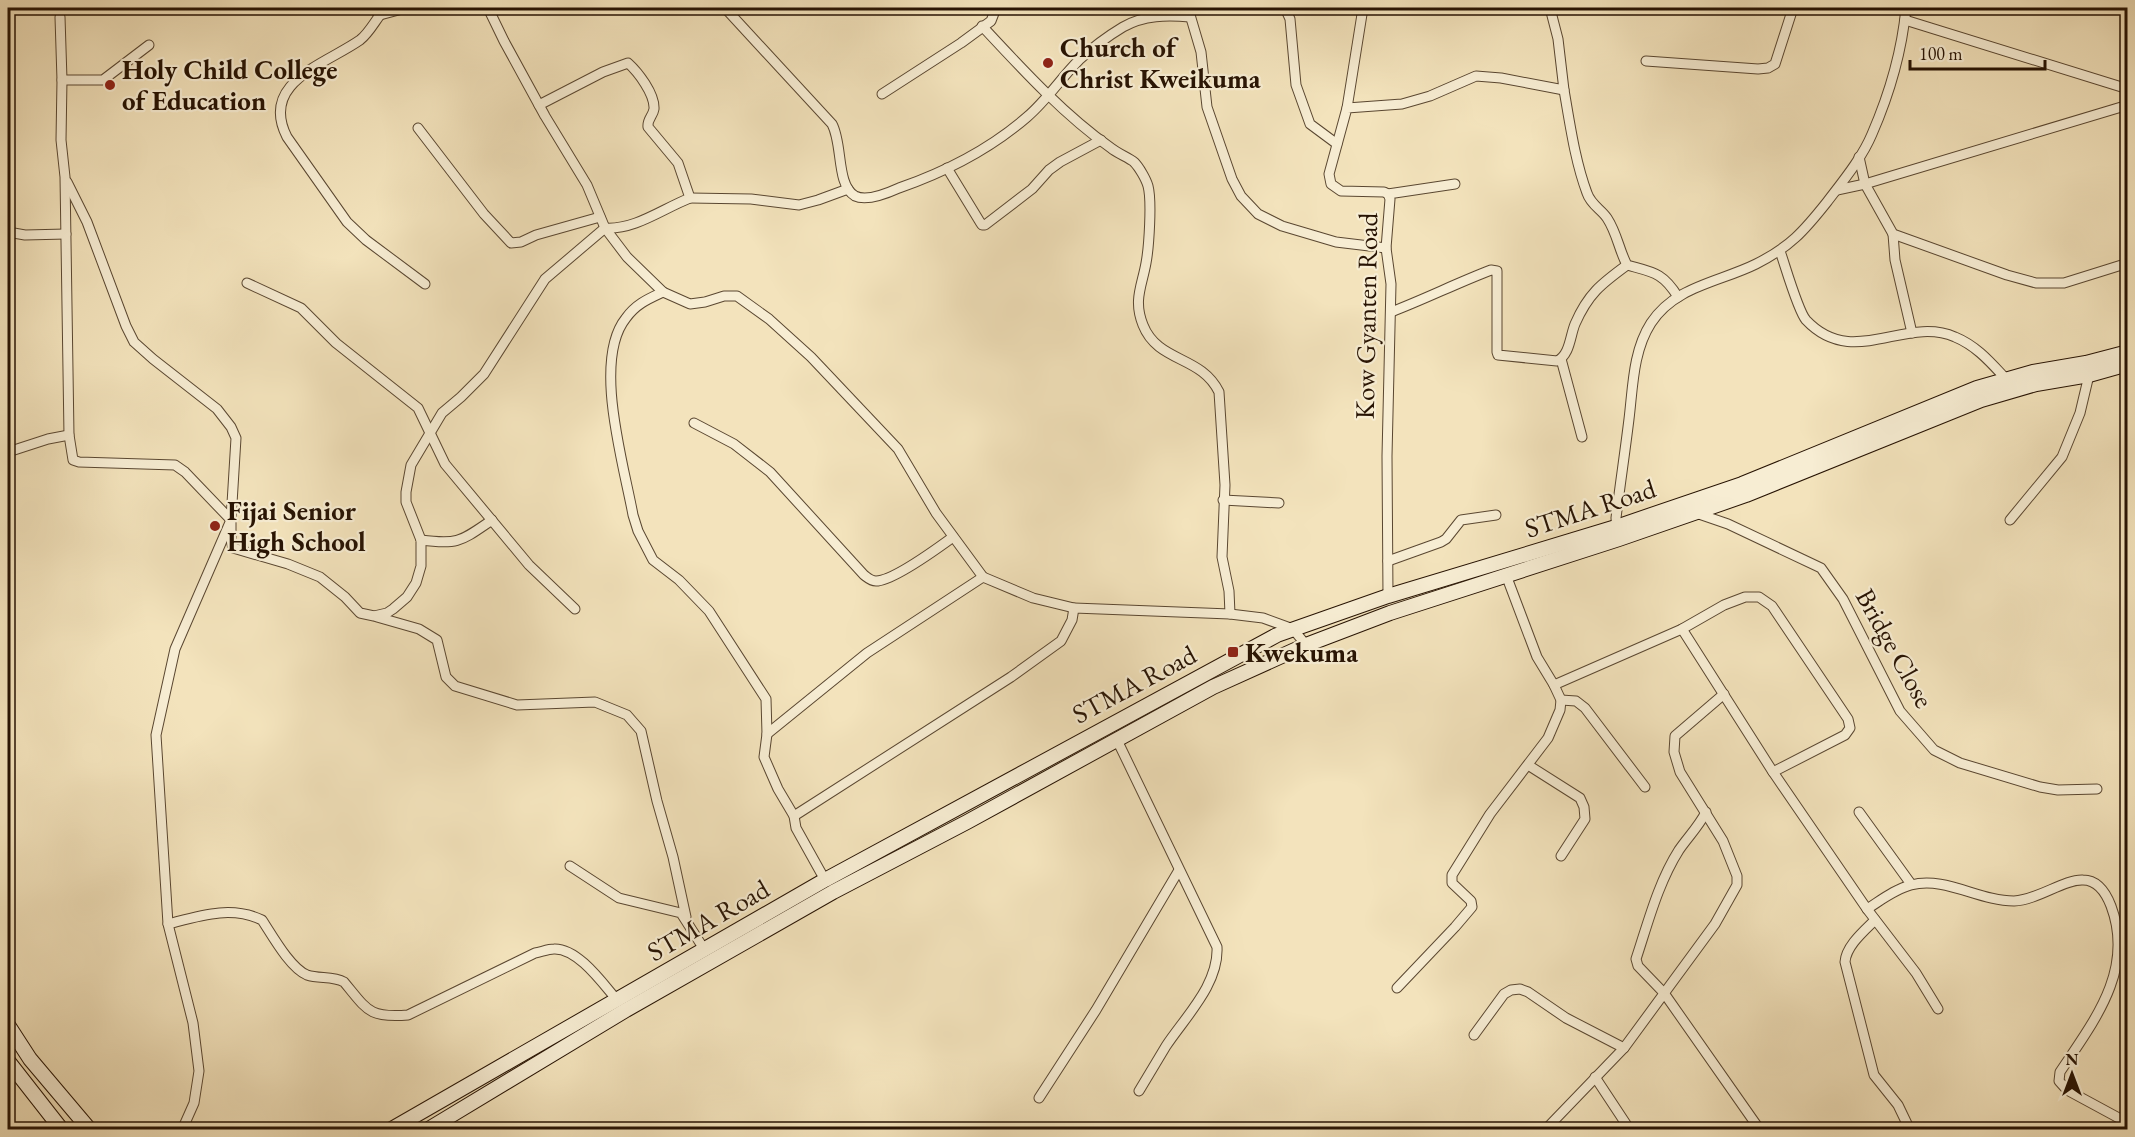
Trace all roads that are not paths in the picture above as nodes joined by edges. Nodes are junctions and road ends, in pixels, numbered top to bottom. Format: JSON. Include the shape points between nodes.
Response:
{"nodes":[{"id":1,"x":406,"y":8,"type":"edge"},
{"id":2,"x":488,"y":8,"type":"edge"},
{"id":3,"x":725,"y":8,"type":"edge"},
{"id":4,"x":996,"y":8,"type":"edge"},
{"id":5,"x":1285,"y":8,"type":"edge"},
{"id":6,"x":1363,"y":8,"type":"edge"},
{"id":7,"x":1550,"y":8,"type":"edge"},
{"id":8,"x":1793,"y":8,"type":"edge"},
{"id":9,"x":1906,"y":8,"type":"edge"},
{"id":10,"x":377,"y":11,"type":"edge"},
{"id":11,"x":1189,"y":12,"type":"edge"},
{"id":12,"x":60,"y":17,"type":"dead end"},
{"id":13,"x":1905,"y":20,"type":"junction"},
{"id":14,"x":982,"y":26,"type":"junction"},
{"id":15,"x":149,"y":45,"type":"dead end"},
{"id":16,"x":1646,"y":61,"type":"dead end"},
{"id":17,"x":62,"y":80,"type":"junction"},
{"id":18,"x":2127,"y":88,"type":"edge"},
{"id":19,"x":1564,"y":90,"type":"junction"},
{"id":20,"x":882,"y":94,"type":"dead end"},
{"id":21,"x":1049,"y":95,"type":"junction"},
{"id":22,"x":539,"y":105,"type":"junction"},
{"id":23,"x":2127,"y":105,"type":"edge"},
{"id":24,"x":1347,"y":108,"type":"junction"},
{"id":25,"x":418,"y":128,"type":"dead end"},
{"id":26,"x":1101,"y":140,"type":"junction"},
{"id":27,"x":1337,"y":144,"type":"junction"},
{"id":28,"x":1859,"y":157,"type":"junction"},
{"id":29,"x":947,"y":168,"type":"junction"},
{"id":30,"x":65,"y":177,"type":"junction"},
{"id":31,"x":1455,"y":184,"type":"dead end"},
{"id":32,"x":1865,"y":184,"type":"junction"},
{"id":33,"x":848,"y":189,"type":"junction"},
{"id":34,"x":1837,"y":190,"type":"junction"},
{"id":35,"x":1388,"y":194,"type":"junction"},
{"id":36,"x":690,"y":198,"type":"junction"},
{"id":37,"x":600,"y":217,"type":"junction"},
{"id":38,"x":605,"y":228,"type":"junction"},
{"id":39,"x":8,"y":232,"type":"edge"},
{"id":40,"x":66,"y":234,"type":"junction"},
{"id":41,"x":1893,"y":234,"type":"junction"},
{"id":42,"x":1386,"y":248,"type":"junction"},
{"id":43,"x":1780,"y":251,"type":"junction"},
{"id":44,"x":2127,"y":263,"type":"edge"},
{"id":45,"x":1627,"y":265,"type":"junction"},
{"id":46,"x":247,"y":283,"type":"dead end"},
{"id":47,"x":425,"y":284,"type":"dead end"},
{"id":48,"x":663,"y":292,"type":"junction"},
{"id":49,"x":1678,"y":297,"type":"junction"},
{"id":50,"x":1391,"y":312,"type":"junction"},
{"id":51,"x":1912,"y":333,"type":"junction"},
{"id":52,"x":2127,"y":352,"type":"edge"},
{"id":53,"x":1561,"y":359,"type":"junction"},
{"id":54,"x":2127,"y":364,"type":"edge"},
{"id":55,"x":2089,"y":375,"type":"junction"},
{"id":56,"x":2007,"y":380,"type":"junction"},
{"id":57,"x":694,"y":423,"type":"dead end"},
{"id":58,"x":430,"y":434,"type":"junction"},
{"id":59,"x":69,"y":435,"type":"junction"},
{"id":60,"x":1582,"y":437,"type":"dead end"},
{"id":61,"x":8,"y":452,"type":"edge"},
{"id":62,"x":1223,"y":500,"type":"junction"},
{"id":63,"x":1279,"y":503,"type":"dead end"},
{"id":64,"x":1696,"y":513,"type":"junction"},
{"id":65,"x":1496,"y":515,"type":"dead end"},
{"id":66,"x":231,"y":520,"type":"junction"},
{"id":67,"x":492,"y":520,"type":"junction"},
{"id":68,"x":2010,"y":520,"type":"dead end"},
{"id":69,"x":1617,"y":533,"type":"junction"},
{"id":70,"x":953,"y":537,"type":"junction"},
{"id":71,"x":421,"y":540,"type":"junction"},
{"id":72,"x":1388,"y":561,"type":"junction"},
{"id":73,"x":1506,"y":575,"type":"junction"},
{"id":74,"x":983,"y":578,"type":"junction"},
{"id":75,"x":1388,"y":596,"type":"junction"},
{"id":76,"x":575,"y":609,"type":"dead end"},
{"id":77,"x":1074,"y":609,"type":"junction"},
{"id":78,"x":360,"y":613,"type":"junction"},
{"id":79,"x":1230,"y":614,"type":"junction"},
{"id":80,"x":1682,"y":628,"type":"junction"},
{"id":81,"x":1293,"y":629,"type":"junction"},
{"id":82,"x":1306,"y":645,"type":"junction"},
{"id":83,"x":1554,"y":685,"type":"junction"},
{"id":84,"x":1724,"y":694,"type":"junction"},
{"id":85,"x":1561,"y":700,"type":"junction"},
{"id":86,"x":767,"y":734,"type":"junction"},
{"id":87,"x":1117,"y":740,"type":"junction"},
{"id":88,"x":1528,"y":765,"type":"junction"},
{"id":89,"x":1773,"y":772,"type":"junction"},
{"id":90,"x":1645,"y":787,"type":"dead end"},
{"id":91,"x":2097,"y":789,"type":"dead end"},
{"id":92,"x":1706,"y":812,"type":"junction"},
{"id":93,"x":1859,"y":812,"type":"dead end"},
{"id":94,"x":794,"y":816,"type":"junction"},
{"id":95,"x":1561,"y":856,"type":"dead end"},
{"id":96,"x":570,"y":866,"type":"dead end"},
{"id":97,"x":1179,"y":870,"type":"junction"},
{"id":98,"x":825,"y":880,"type":"junction"},
{"id":99,"x":1911,"y":884,"type":"junction"},
{"id":100,"x":1867,"y":909,"type":"junction"},
{"id":101,"x":686,"y":917,"type":"junction"},
{"id":102,"x":1875,"y":920,"type":"junction"},
{"id":103,"x":168,"y":924,"type":"junction"},
{"id":104,"x":704,"y":949,"type":"junction"},
{"id":105,"x":1397,"y":988,"type":"dead end"},
{"id":106,"x":1664,"y":993,"type":"junction"},
{"id":107,"x":617,"y":1000,"type":"junction"},
{"id":108,"x":1938,"y":1009,"type":"dead end"},
{"id":109,"x":8,"y":1025,"type":"edge"},
{"id":110,"x":1474,"y":1035,"type":"dead end"},
{"id":111,"x":1624,"y":1048,"type":"junction"},
{"id":112,"x":8,"y":1061,"type":"edge"},
{"id":113,"x":1595,"y":1077,"type":"junction"},
{"id":114,"x":1139,"y":1091,"type":"dead end"},
{"id":115,"x":1039,"y":1098,"type":"dead end"},
{"id":116,"x":2127,"y":1123,"type":"edge"},
{"id":117,"x":62,"y":1130,"type":"edge"},
{"id":118,"x":90,"y":1130,"type":"edge"},
{"id":119,"x":182,"y":1130,"type":"edge"},
{"id":120,"x":390,"y":1130,"type":"edge"},
{"id":121,"x":427,"y":1130,"type":"edge"},
{"id":122,"x":1545,"y":1130,"type":"edge"},
{"id":123,"x":1630,"y":1130,"type":"edge"},
{"id":124,"x":1760,"y":1130,"type":"edge"},
{"id":125,"x":1910,"y":1130,"type":"edge"}],
"edges":[{"from":1,"to":10,"type":"street"},
{"from":2,"to":22,"type":"street"},
{"from":3,"to":33,"type":"street","via":[[832,124]]},
{"from":4,"to":14,"type":"street","via":[[991,21]]},
{"from":5,"to":27,"type":"street","via":[[1290,19],[1296,85],[1310,124]]},
{"from":6,"to":24,"type":"street","name":"Kow Gyanten Road"},
{"from":7,"to":19,"type":"street"},
{"from":8,"to":16,"type":"street","via":[[1775,64],[1768,68]]},
{"from":9,"to":13,"type":"street"},
{"from":10,"to":47,"type":"street","via":[[362,39],[294,82],[282,102],[281,125],[347,222]]},
{"from":11,"to":21,"type":"street","via":[[1139,20],[1124,27],[1080,59]]},
{"from":11,"to":42,"type":"street","via":[[1201,51],[1207,107],[1241,196],[1258,214],[1282,226],[1336,242]]},
{"from":12,"to":17,"type":"street"},
{"from":13,"to":18,"type":"street"},
{"from":13,"to":28,"type":"street","via":[[1891,85],[1872,136]]},
{"from":14,"to":20,"type":"street"},
{"from":14,"to":21,"type":"street"},
{"from":15,"to":17,"type":"street","via":[[104,80]]},
{"from":17,"to":30,"type":"street"},
{"from":19,"to":24,"type":"street","via":[[1476,76],[1402,104]]},
{"from":19,"to":45,"type":"street","via":[[1587,194],[1607,217]]},
{"from":21,"to":26,"type":"street"},
{"from":21,"to":29,"type":"street","via":[[995,141]]},
{"from":22,"to":36,"type":"street","via":[[628,63],[650,93],[654,110],[648,126],[678,163]]},
{"from":22,"to":37,"type":"street","via":[[578,168]]},
{"from":23,"to":32,"type":"street"},
{"from":24,"to":27,"type":"street","name":"Kow Gyanten Road"},
{"from":25,"to":37,"type":"street","via":[[511,243]]},
{"from":26,"to":29,"type":"street","via":[[1049,170],[1032,189],[985,225]]},
{"from":26,"to":62,"type":"street","via":[[1134,162],[1148,185],[1146,261],[1137,302],[1143,324],[1160,348],[1197,366],[1219,392]]},
{"from":27,"to":35,"type":"street","name":"Kow Gyanten Road","via":[[1329,174],[1331,184],[1341,191]]},
{"from":28,"to":32,"type":"street"},
{"from":28,"to":34,"type":"street"},
{"from":29,"to":33,"type":"street","via":[[868,197],[857,197]]},
{"from":30,"to":40,"type":"street"},
{"from":30,"to":66,"type":"street","via":[[134,342],[215,406],[231,427],[236,438]]},
{"from":31,"to":35,"type":"street"},
{"from":32,"to":34,"type":"street"},
{"from":32,"to":41,"type":"street"},
{"from":33,"to":36,"type":"street","via":[[799,205]]},
{"from":34,"to":43,"type":"street","via":[[1805,229]]},
{"from":35,"to":42,"type":"street","name":"Kow Gyanten Road"},
{"from":36,"to":38,"type":"street","via":[[630,226]]},
{"from":37,"to":38,"type":"street"},
{"from":38,"to":48,"type":"street","via":[[627,257]]},
{"from":38,"to":58,"type":"street","via":[[545,279],[484,374],[442,414]]},
{"from":39,"to":40,"type":"street"},
{"from":40,"to":59,"type":"street"},
{"from":41,"to":44,"type":"street","via":[[2043,284],[2064,283]]},
{"from":41,"to":51,"type":"street"},
{"from":42,"to":50,"type":"street","name":"Kow Gyanten Road"},
{"from":43,"to":49,"type":"street"},
{"from":43,"to":51,"type":"street","via":[[1805,319],[1827,335],[1844,342],[1862,343]]},
{"from":45,"to":49,"type":"street","via":[[1653,271],[1669,282]]},
{"from":45,"to":53,"type":"street","via":[[1594,289]]},
{"from":46,"to":58,"type":"street","via":[[301,308],[336,343],[418,408]]},
{"from":48,"to":70,"type":"street","via":[[690,304],[737,296],[769,319],[811,357],[897,449]]},
{"from":48,"to":86,"type":"street","via":[[632,310],[621,324],[612,349],[610,383],[633,515],[653,560],[709,611],[763,693]]},
{"from":49,"to":69,"type":"street","via":[[1650,324],[1637,354]]},
{"from":50,"to":53,"type":"street","via":[[1491,270],[1498,276],[1498,355]]},
{"from":50,"to":72,"type":"street","name":"Kow Gyanten Road"},
{"from":51,"to":56,"type":"street","via":[[1953,336],[1979,350]]},
{"from":52,"to":56,"type":"main road","name":"STMA Road"},
{"from":53,"to":60,"type":"street"},
{"from":54,"to":55,"type":"main road","name":"STMA Road"},
{"from":55,"to":64,"type":"main road","name":"STMA Road","via":[[2036,384],[1981,400]]},
{"from":55,"to":68,"type":"street","via":[[2080,413],[2062,457]]},
{"from":56,"to":69,"type":"main road","name":"STMA Road","via":[[1945,400]]},
{"from":57,"to":70,"type":"street","via":[[734,444],[770,472],[870,580],[882,580]]},
{"from":58,"to":67,"type":"street","via":[[445,464]]},
{"from":58,"to":71,"type":"street","via":[[411,465],[406,492]]},
{"from":59,"to":61,"type":"street"},
{"from":59,"to":66,"type":"street","via":[[71,454],[79,462],[175,465]]},
{"from":62,"to":63,"type":"street"},
{"from":62,"to":79,"type":"street","via":[[1222,557]]},
{"from":64,"to":69,"type":"main road","name":"STMA Road"},
{"from":64,"to":91,"type":"street","name":"Bridge Close","via":[[1821,568],[1843,598],[1900,711],[1934,750],[1960,763],[2040,787]]},
{"from":65,"to":72,"type":"street","via":[[1458,521],[1441,542]]},
{"from":66,"to":78,"type":"street","via":[[233,548],[320,577]]},
{"from":66,"to":103,"type":"street","via":[[175,650],[156,735]]},
{"from":67,"to":71,"type":"street","via":[[457,542]]},
{"from":67,"to":76,"type":"street","via":[[529,565]]},
{"from":69,"to":73,"type":"main road","name":"STMA Road"},
{"from":69,"to":75,"type":"main road","name":"STMA Road"},
{"from":70,"to":74,"type":"street"},
{"from":71,"to":78,"type":"street","via":[[421,566],[407,597],[387,613]]},
{"from":72,"to":75,"type":"street","name":"Kow Gyanten Road"},
{"from":73,"to":82,"type":"main road","name":"STMA Road"},
{"from":73,"to":83,"type":"street","via":[[1537,657]]},
{"from":74,"to":77,"type":"street"},
{"from":74,"to":86,"type":"street","via":[[867,653]]},
{"from":75,"to":81,"type":"main road","name":"STMA Road"},
{"from":77,"to":79,"type":"street"},
{"from":77,"to":94,"type":"street","via":[[1061,641]]},
{"from":78,"to":101,"type":"street","via":[[419,629],[437,640],[446,677],[455,686],[517,705],[595,702],[627,715],[641,731]]},
{"from":79,"to":81,"type":"street","via":[[1263,618]]},
{"from":80,"to":83,"type":"street"},
{"from":80,"to":84,"type":"street"},
{"from":80,"to":89,"type":"street","via":[[1724,605],[1745,597],[1759,597],[1772,606],[1848,718],[1850,728],[1845,735]]},
{"from":81,"to":82,"type":"street"},
{"from":81,"to":98,"type":"main road","name":"STMA Road"},
{"from":82,"to":87,"type":"main road","name":"STMA Road","via":[[1213,687]]},
{"from":83,"to":85,"type":"street"},
{"from":84,"to":89,"type":"street"},
{"from":84,"to":92,"type":"street","via":[[1676,736],[1674,744],[1680,772]]},
{"from":85,"to":88,"type":"street","via":[[1552,731]]},
{"from":85,"to":90,"type":"street","via":[[1576,701],[1585,708]]},
{"from":86,"to":94,"type":"street","via":[[766,765]]},
{"from":87,"to":97,"type":"street"},
{"from":87,"to":121,"type":"main road","name":"STMA Road","via":[[833,892]]},
{"from":88,"to":95,"type":"street","via":[[1580,798],[1584,807],[1585,819]]},
{"from":88,"to":105,"type":"street","via":[[1490,814],[1452,875],[1452,883],[1471,901],[1472,908]]},
{"from":89,"to":100,"type":"street"},
{"from":92,"to":106,"type":"street","via":[[1665,877],[1636,960]]},
{"from":92,"to":106,"type":"street","via":[[1723,841],[1737,885],[1715,924]]},
{"from":93,"to":99,"type":"street"},
{"from":94,"to":98,"type":"street","via":[[796,828]]},
{"from":96,"to":101,"type":"street","via":[[619,898]]},
{"from":97,"to":114,"type":"street","via":[[1217,947],[1217,960],[1204,990]]},
{"from":97,"to":115,"type":"street"},
{"from":98,"to":104,"type":"main road","name":"STMA Road"},
{"from":99,"to":100,"type":"street"},
{"from":99,"to":116,"type":"street","via":[[1947,886],[2012,901],[2044,894],[2073,881],[2098,884],[2109,899],[2119,941],[2113,984],[2060,1072],[2059,1081],[2067,1090]]},
{"from":100,"to":102,"type":"street"},
{"from":101,"to":104,"type":"street"},
{"from":102,"to":108,"type":"street"},
{"from":102,"to":125,"type":"street","via":[[1853,944],[1845,962],[1874,1075],[1898,1105]]},
{"from":103,"to":107,"type":"street","via":[[215,912],[255,916],[262,920],[298,971],[339,979],[367,1010],[388,1017],[408,1015],[535,953],[555,949],[579,959]]},
{"from":103,"to":119,"type":"street","via":[[194,1023],[200,1071],[194,1103]]},
{"from":104,"to":107,"type":"main road","name":"STMA Road"},
{"from":106,"to":111,"type":"street"},
{"from":106,"to":124,"type":"street"},
{"from":107,"to":120,"type":"main road","name":"STMA Road"},
{"from":109,"to":118,"type":"main road","via":[[30,1059]]},
{"from":110,"to":111,"type":"street","via":[[1504,994],[1520,989]]},
{"from":111,"to":113,"type":"street"},
{"from":112,"to":117,"type":"main road"},
{"from":113,"to":122,"type":"street"},
{"from":113,"to":123,"type":"street"}]}
